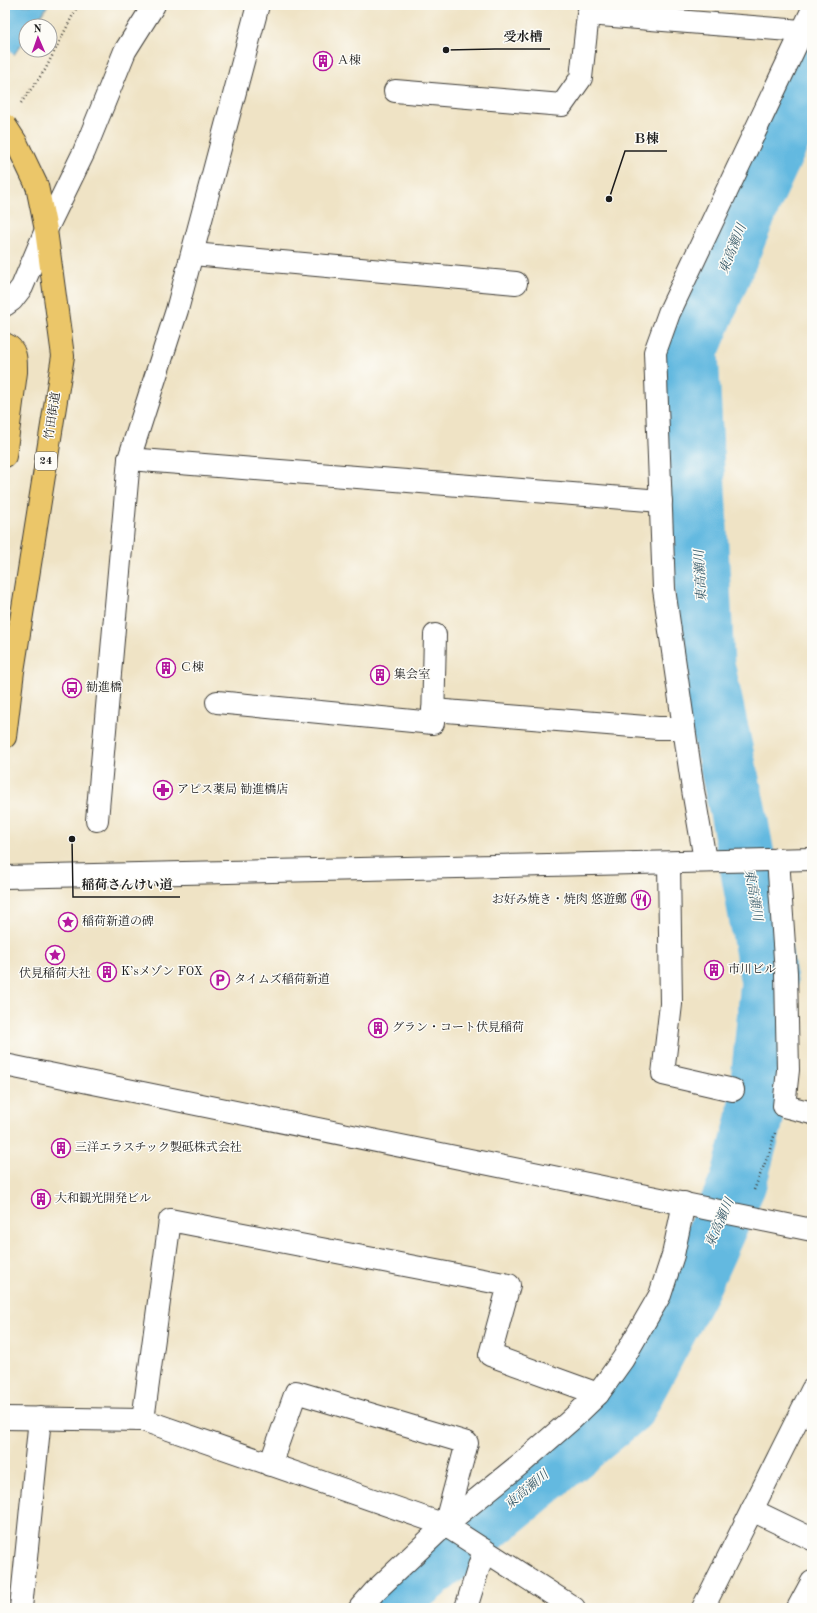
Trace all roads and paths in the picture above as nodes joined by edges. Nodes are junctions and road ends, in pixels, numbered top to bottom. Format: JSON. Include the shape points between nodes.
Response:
{"nodes":[{"id":1,"x":78,"y":5,"type":"edge"},
{"id":2,"x":154,"y":5,"type":"edge"},
{"id":3,"x":258,"y":5,"type":"edge"},
{"id":4,"x":812,"y":11,"type":"edge"},
{"id":5,"x":802,"y":31,"type":"junction"},
{"id":6,"x":395,"y":91,"type":"dead end"},
{"id":7,"x":18,"y":107,"type":"dead end"},
{"id":8,"x":5,"y":125,"type":"edge"},
{"id":9,"x":46,"y":230,"type":"junction"},
{"id":10,"x":193,"y":254,"type":"junction"},
{"id":11,"x":516,"y":284,"type":"dead end"},
{"id":12,"x":5,"y":305,"type":"edge"},
{"id":13,"x":5,"y":344,"type":"edge"},
{"id":14,"x":5,"y":456,"type":"edge"},
{"id":15,"x":129,"y":459,"type":"junction"},
{"id":16,"x":661,"y":501,"type":"junction"},
{"id":17,"x":435,"y":635,"type":"dead end"},
{"id":18,"x":9,"y":662,"type":"edge"},
{"id":19,"x":217,"y":702,"type":"dead end"},
{"id":20,"x":433,"y":710,"type":"junction"},
{"id":21,"x":684,"y":728,"type":"junction"},
{"id":22,"x":5,"y":737,"type":"edge"},
{"id":23,"x":97,"y":820,"type":"dead end"},
{"id":24,"x":778,"y":859,"type":"junction"},
{"id":25,"x":812,"y":859,"type":"edge"},
{"id":26,"x":712,"y":860,"type":"junction"},
{"id":27,"x":669,"y":863,"type":"junction"},
{"id":28,"x":5,"y":877,"type":"edge"},
{"id":29,"x":5,"y":1064,"type":"edge"},
{"id":30,"x":733,"y":1090,"type":"dead end"},
{"id":31,"x":784,"y":1106,"type":"junction"},
{"id":32,"x":812,"y":1113,"type":"edge"},
{"id":33,"x":693,"y":1205,"type":"junction"},
{"id":34,"x":743,"y":1216,"type":"junction"},
{"id":35,"x":812,"y":1230,"type":"edge"},
{"id":36,"x":812,"y":1390,"type":"edge"},
{"id":37,"x":598,"y":1394,"type":"junction"},
{"id":38,"x":5,"y":1418,"type":"edge"},
{"id":39,"x":40,"y":1418,"type":"junction"},
{"id":40,"x":143,"y":1420,"type":"junction"},
{"id":41,"x":270,"y":1464,"type":"junction"},
{"id":42,"x":752,"y":1510,"type":"junction"},
{"id":43,"x":445,"y":1525,"type":"junction"},
{"id":44,"x":812,"y":1539,"type":"edge"},
{"id":45,"x":484,"y":1550,"type":"junction"},
{"id":46,"x":812,"y":1582,"type":"edge"},
{"id":47,"x":21,"y":1608,"type":"edge"},
{"id":48,"x":360,"y":1608,"type":"edge"},
{"id":49,"x":466,"y":1608,"type":"edge"},
{"id":50,"x":574,"y":1608,"type":"edge"},
{"id":51,"x":703,"y":1608,"type":"edge"},
{"id":52,"x":798,"y":1608,"type":"edge"}],
"edges":[{"from":1,"to":7,"type":"path","via":[[45,70]]},
{"from":2,"to":9,"type":"street","via":[[125,51],[84,152]]},
{"from":3,"to":10,"type":"street"},
{"from":4,"to":5,"type":"street"},
{"from":5,"to":6,"type":"street","via":[[588,14],[581,78],[562,105]]},
{"from":5,"to":16,"type":"street","via":[[669,314],[655,352]]},
{"from":8,"to":9,"type":"highway","name":"竹田街道","number":"24","bridge":true,"via":[[37,186]]},
{"from":9,"to":12,"type":"street","via":[[22,287]]},
{"from":9,"to":18,"type":"highway","name":"竹田街道","number":"24","via":[[62,356]]},
{"from":10,"to":11,"type":"street"},
{"from":10,"to":15,"type":"street"},
{"from":13,"to":14,"type":"highway","via":[[14,351],[16,372]]},
{"from":15,"to":16,"type":"street"},
{"from":15,"to":23,"type":"street"},
{"from":16,"to":21,"type":"street","via":[[664,589]]},
{"from":17,"to":20,"type":"street"},
{"from":18,"to":22,"type":"highway","name":"竹田街道","number":"24"},
{"from":19,"to":20,"type":"street","via":[[433,723]]},
{"from":20,"to":21,"type":"street"},
{"from":21,"to":26,"type":"street"},
{"from":24,"to":25,"type":"street"},
{"from":24,"to":26,"type":"street"},
{"from":24,"to":31,"type":"street","via":[[786,980],[788,1070]]},
{"from":26,"to":27,"type":"street"},
{"from":27,"to":28,"type":"street"},
{"from":27,"to":30,"type":"street","via":[[671,1004],[663,1074]]},
{"from":29,"to":33,"type":"street"},
{"from":31,"to":32,"type":"street"},
{"from":31,"to":34,"type":"path","via":[[769,1152]]},
{"from":33,"to":34,"type":"street"},
{"from":33,"to":37,"type":"street","via":[[660,1295],[623,1360]]},
{"from":34,"to":35,"type":"street"},
{"from":36,"to":42,"type":"street"},
{"from":37,"to":40,"type":"street","via":[[490,1355],[509,1285],[170,1220]]},
{"from":37,"to":43,"type":"street","via":[[524,1461]]},
{"from":38,"to":39,"type":"street"},
{"from":39,"to":40,"type":"street"},
{"from":39,"to":47,"type":"street"},
{"from":40,"to":41,"type":"street"},
{"from":41,"to":43,"type":"street"},
{"from":41,"to":43,"type":"street","via":[[296,1392],[467,1443]]},
{"from":42,"to":44,"type":"street"},
{"from":42,"to":51,"type":"street"},
{"from":43,"to":45,"type":"street"},
{"from":43,"to":48,"type":"street"},
{"from":45,"to":49,"type":"street"},
{"from":45,"to":50,"type":"street"},
{"from":46,"to":52,"type":"street"}]}
